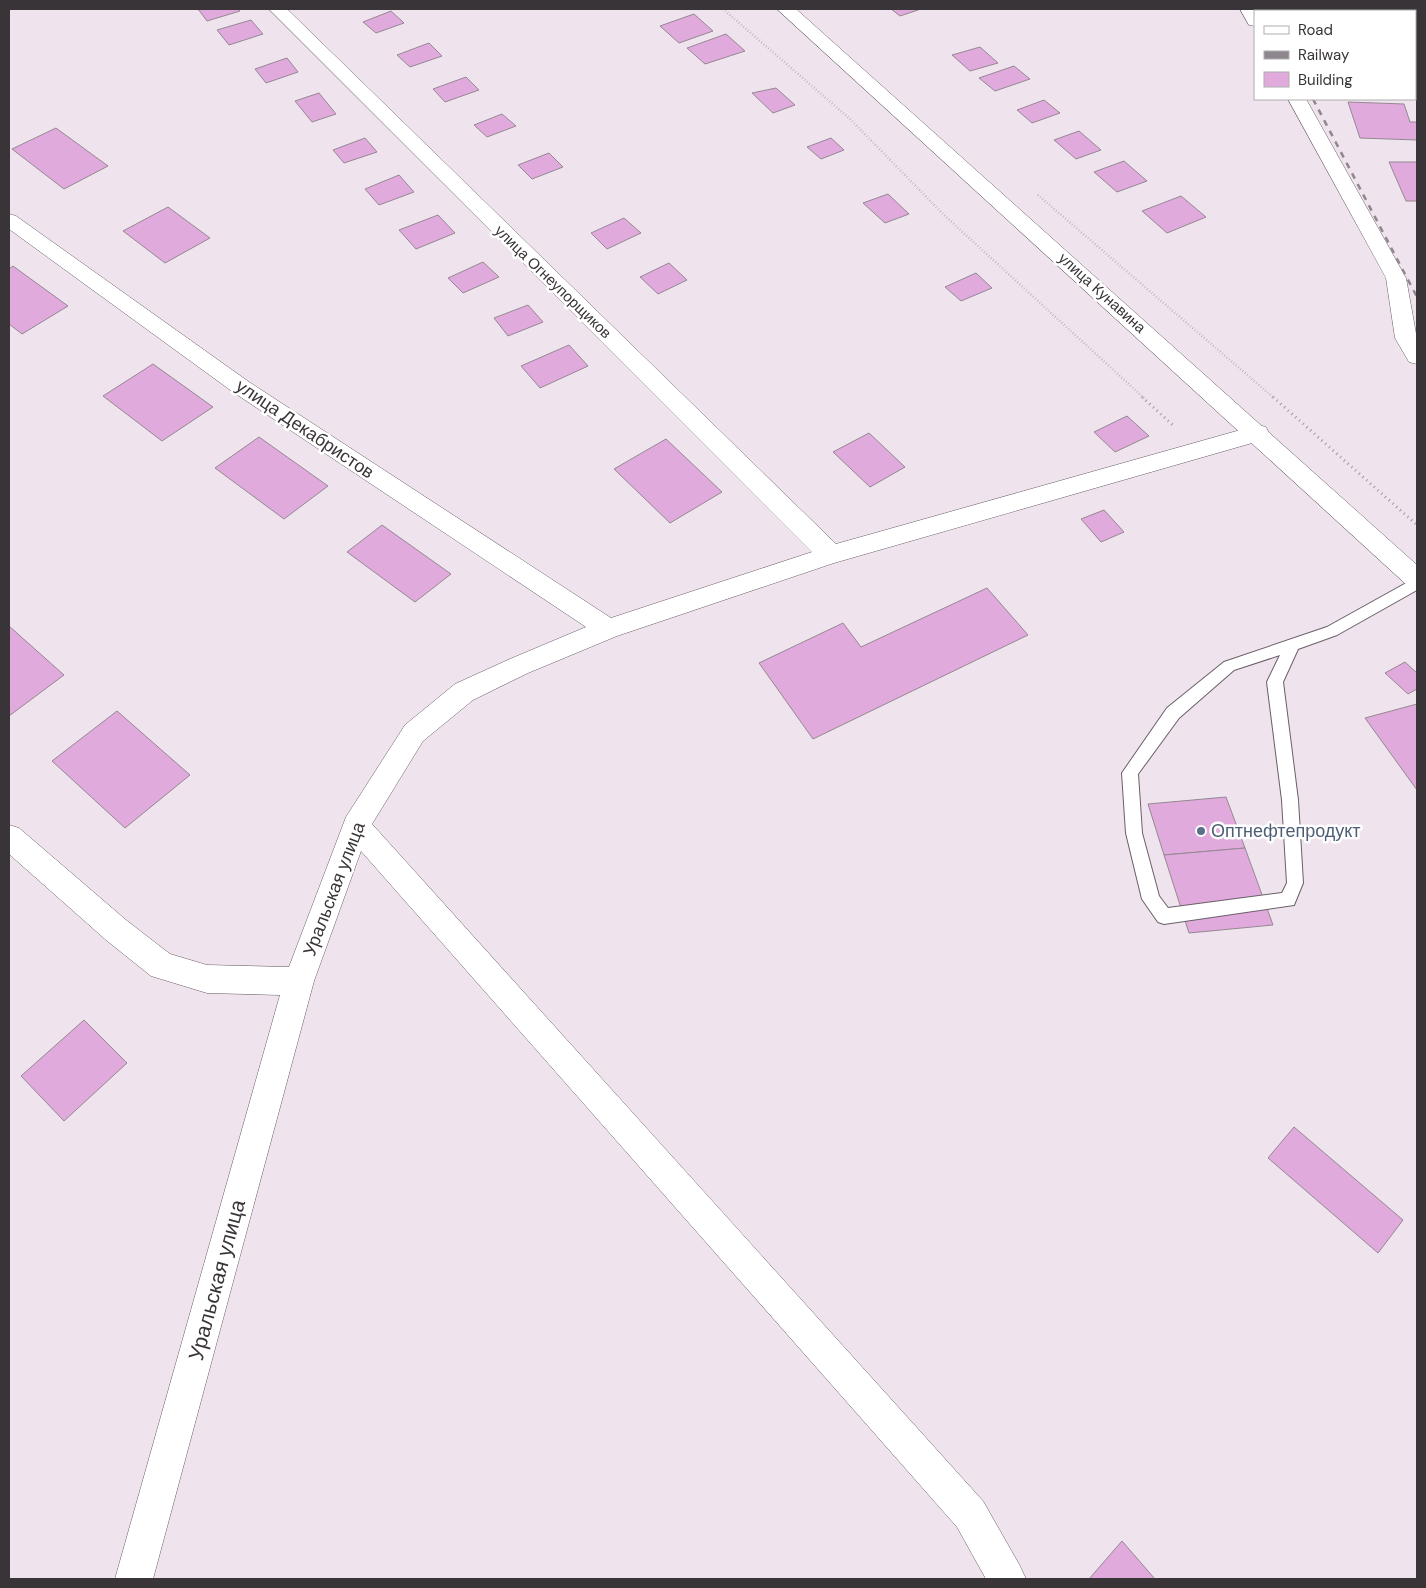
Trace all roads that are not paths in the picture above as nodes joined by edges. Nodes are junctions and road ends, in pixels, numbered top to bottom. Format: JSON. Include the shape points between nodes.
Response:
{"nodes":[{"id":1,"x":277,"y":9,"type":"edge"},
{"id":2,"x":786,"y":9,"type":"edge"},
{"id":3,"x":1299,"y":100,"type":"edge"},
{"id":4,"x":9,"y":220,"type":"edge"},
{"id":5,"x":1417,"y":357,"type":"edge"},
{"id":6,"x":1258,"y":434,"type":"junction"},
{"id":7,"x":831,"y":555,"type":"junction"},
{"id":8,"x":1417,"y":579,"type":"edge"},
{"id":9,"x":1417,"y":583,"type":"edge"},
{"id":10,"x":608,"y":629,"type":"junction"},
{"id":11,"x":1293,"y":644,"type":"junction"},
{"id":12,"x":356,"y":826,"type":"junction"},
{"id":13,"x":9,"y":838,"type":"edge"},
{"id":14,"x":299,"y":981,"type":"junction"},
{"id":15,"x":134,"y":1579,"type":"edge"},
{"id":16,"x":1007,"y":1579,"type":"edge"}],
"edges":[{"from":1,"to":7,"type":"street","name":"улица Огнеупорщиков"},
{"from":2,"to":6,"type":"street","name":"улица Кунавина"},
{"from":3,"to":5,"type":"street","via":[[1396,278],[1406,338]]},
{"from":4,"to":10,"type":"street","name":"улица Декабристов","via":[[242,387]]},
{"from":6,"to":7,"type":"street","name":"Уральская улица"},
{"from":6,"to":8,"type":"street","name":"улица Кунавина"},
{"from":7,"to":10,"type":"street","name":"Уральская улица"},
{"from":9,"to":11,"type":"lane","via":[[1332,631]]},
{"from":10,"to":12,"type":"street","name":"Уральская улица","via":[[464,692],[414,733]]},
{"from":11,"to":11,"type":"lane","via":[[1229,666],[1174,713],[1130,773],[1134,833],[1151,898],[1164,916],[1288,900],[1295,883],[1290,800],[1275,682]]},
{"from":12,"to":14,"type":"street","name":"Уральская улица"},
{"from":12,"to":16,"type":"street","via":[[970,1514]]},
{"from":13,"to":14,"type":"street","via":[[162,966],[208,980]]},
{"from":14,"to":15,"type":"street","name":"Уральская улица"}]}
